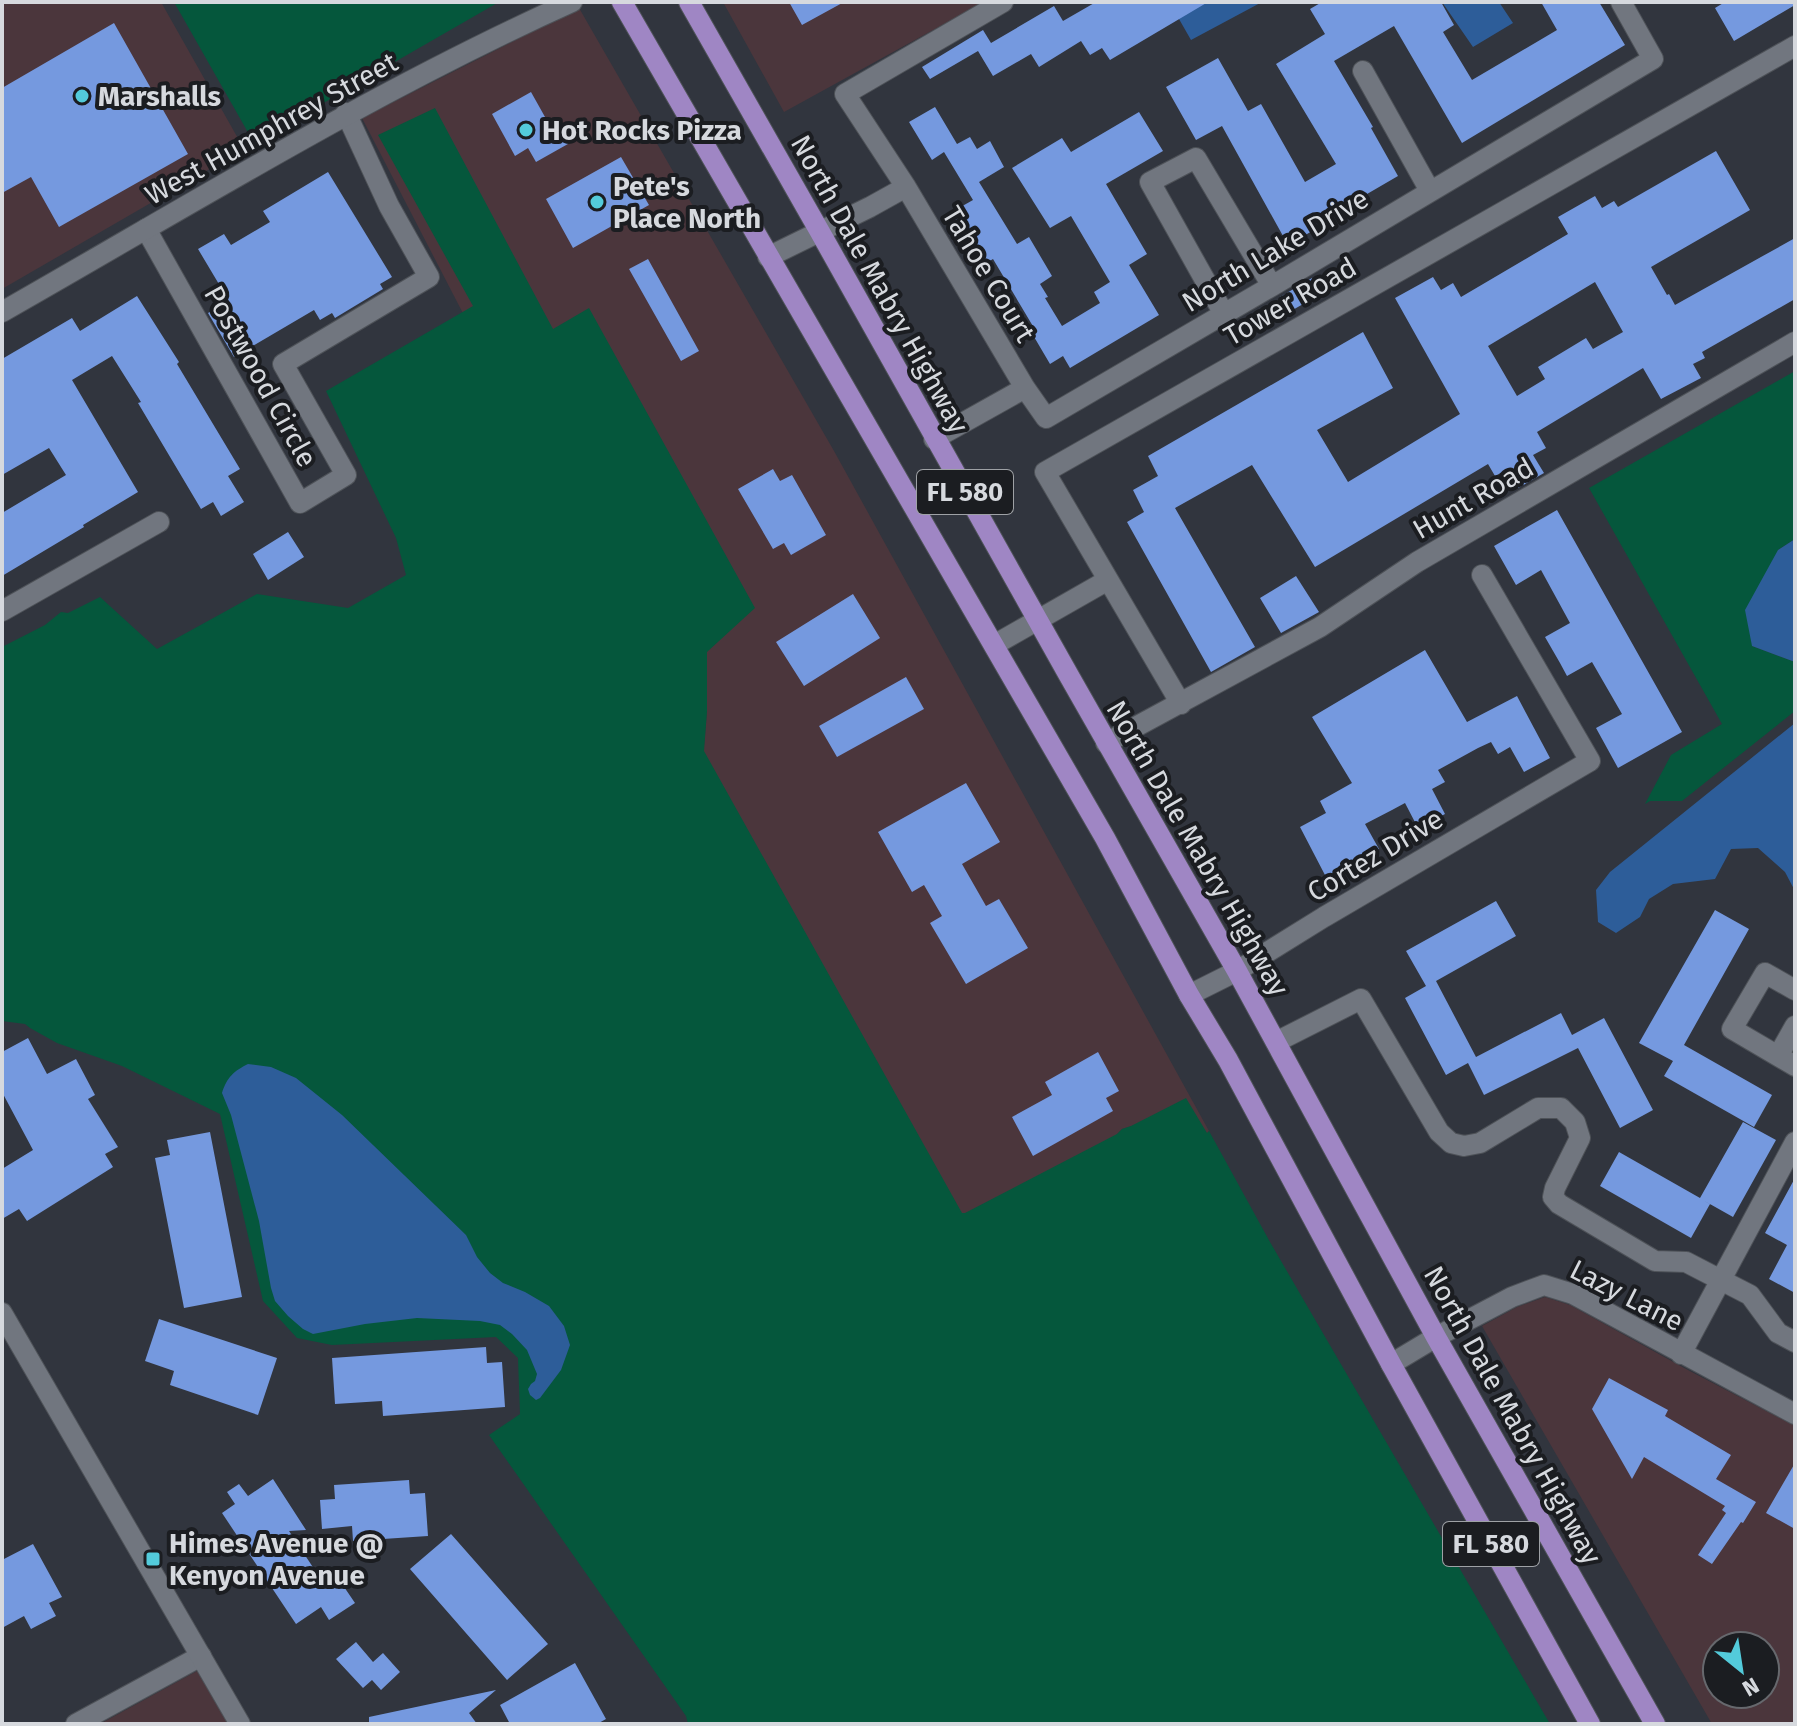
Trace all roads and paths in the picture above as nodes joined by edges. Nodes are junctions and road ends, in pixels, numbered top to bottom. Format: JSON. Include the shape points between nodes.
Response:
{"nodes":[{"id":1,"x":572,"y":2,"type":"edge"},
{"id":2,"x":622,"y":2,"type":"edge"},
{"id":3,"x":689,"y":2,"type":"edge"},
{"id":4,"x":1003,"y":2,"type":"edge"},
{"id":5,"x":1621,"y":2,"type":"edge"},
{"id":6,"x":1795,"y":46,"type":"edge"},
{"id":7,"x":1363,"y":71,"type":"dead end"},
{"id":8,"x":346,"y":113,"type":"junction"},
{"id":9,"x":906,"y":187,"type":"junction"},
{"id":10,"x":1430,"y":191,"type":"junction"},
{"id":11,"x":146,"y":229,"type":"junction"},
{"id":12,"x":820,"y":232,"type":"junction"},
{"id":13,"x":768,"y":257,"type":"junction"},
{"id":14,"x":1272,"y":286,"type":"junction"},
{"id":15,"x":2,"y":312,"type":"edge"},
{"id":16,"x":1224,"y":314,"type":"junction"},
{"id":17,"x":1795,"y":342,"type":"edge"},
{"id":18,"x":1025,"y":388,"type":"junction"},
{"id":19,"x":934,"y":439,"type":"junction"},
{"id":20,"x":159,"y":522,"type":"dead end"},
{"id":21,"x":1482,"y":575,"type":"dead end"},
{"id":22,"x":1108,"y":580,"type":"junction"},
{"id":23,"x":2,"y":611,"type":"edge"},
{"id":24,"x":1037,"y":620,"type":"junction"},
{"id":25,"x":994,"y":645,"type":"junction"},
{"id":26,"x":1181,"y":704,"type":"junction"},
{"id":27,"x":1106,"y":743,"type":"junction"},
{"id":28,"x":1237,"y":971,"type":"junction"},
{"id":29,"x":1795,"y":990,"type":"edge"},
{"id":30,"x":1189,"y":995,"type":"junction"},
{"id":31,"x":1795,"y":1026,"type":"edge"},
{"id":32,"x":1276,"y":1042,"type":"junction"},
{"id":33,"x":1786,"y":1061,"type":"edge"},
{"id":34,"x":1795,"y":1142,"type":"edge"},
{"id":35,"x":1720,"y":1280,"type":"junction"},
{"id":36,"x":2,"y":1313,"type":"edge"},
{"id":37,"x":1436,"y":1337,"type":"junction"},
{"id":38,"x":1795,"y":1342,"type":"edge"},
{"id":39,"x":1681,"y":1354,"type":"junction"},
{"id":40,"x":1391,"y":1364,"type":"junction"},
{"id":41,"x":1795,"y":1414,"type":"edge"},
{"id":42,"x":201,"y":1656,"type":"junction"},
{"id":43,"x":76,"y":1724,"type":"edge"},
{"id":44,"x":240,"y":1724,"type":"edge"},
{"id":45,"x":1590,"y":1724,"type":"edge"},
{"id":46,"x":1655,"y":1724,"type":"edge"}],
"edges":[{"from":1,"to":8,"type":"street","name":"West Humphrey Street"},
{"from":2,"to":13,"type":"main road","number":"FL 580"},
{"from":3,"to":12,"type":"main road","name":"North Dale Mabry Highway","number":"FL 580"},
{"from":4,"to":9,"type":"street","name":"Tahoe Court","via":[[845,94]]},
{"from":5,"to":10,"type":"street","name":"North Lake Drive","via":[[1653,59]]},
{"from":6,"to":22,"type":"street","name":"Tower Road","via":[[1045,472]]},
{"from":7,"to":10,"type":"street"},
{"from":8,"to":11,"type":"street","name":"West Humphrey Street"},
{"from":8,"to":11,"type":"street","name":"Postwood Circle","via":[[429,277],[283,364],[346,475],[300,503]]},
{"from":9,"to":12,"type":"street"},
{"from":9,"to":18,"type":"street","name":"Tahoe Court"},
{"from":10,"to":14,"type":"street","name":"North Lake Drive"},
{"from":11,"to":15,"type":"street","name":"West Humphrey Street"},
{"from":12,"to":13,"type":"street"},
{"from":12,"to":19,"type":"main road","name":"North Dale Mabry Highway","number":"FL 580"},
{"from":13,"to":25,"type":"main road","number":"FL 580"},
{"from":14,"to":16,"type":"street","name":"North Lake Drive"},
{"from":14,"to":16,"type":"street","via":[[1196,158],[1150,182]]},
{"from":16,"to":18,"type":"street","name":"North Lake Drive","via":[[1046,418]]},
{"from":17,"to":26,"type":"street","name":"Hunt Road","via":[[1417,562],[1320,627]]},
{"from":18,"to":19,"type":"street"},
{"from":19,"to":24,"type":"main road","name":"North Dale Mabry Highway","number":"FL 580"},
{"from":20,"to":23,"type":"street"},
{"from":21,"to":28,"type":"street","name":"Cortez Drive","via":[[1590,761]]},
{"from":22,"to":24,"type":"street"},
{"from":22,"to":26,"type":"street","name":"Tower Road"},
{"from":24,"to":25,"type":"street"},
{"from":24,"to":27,"type":"main road","name":"North Dale Mabry Highway","number":"FL 580"},
{"from":25,"to":30,"type":"main road","number":"FL 580"},
{"from":26,"to":27,"type":"street","name":"Hunt Road"},
{"from":27,"to":28,"type":"main road","name":"North Dale Mabry Highway","number":"FL 580"},
{"from":28,"to":30,"type":"street","name":"Cortez Drive"},
{"from":28,"to":32,"type":"main road","name":"North Dale Mabry Highway","number":"FL 580"},
{"from":29,"to":33,"type":"street","via":[[1765,973],[1732,1029]]},
{"from":30,"to":40,"type":"main road","number":"FL 580"},
{"from":31,"to":33,"type":"street"},
{"from":32,"to":35,"type":"street","via":[[1361,999],[1439,1132],[1451,1143],[1480,1143],[1538,1108],[1561,1108],[1575,1122],[1580,1138],[1555,1188],[1553,1197],[1559,1204],[1655,1261],[1686,1262]]},
{"from":32,"to":37,"type":"main road","name":"North Dale Mabry Highway","number":"FL 580"},
{"from":34,"to":35,"type":"street"},
{"from":35,"to":38,"type":"street","via":[[1750,1295],[1778,1333]]},
{"from":35,"to":39,"type":"street"},
{"from":36,"to":42,"type":"street"},
{"from":37,"to":39,"type":"street","name":"Lazy Lane","via":[[1544,1285],[1573,1294]]},
{"from":37,"to":40,"type":"street","name":"Lazy Lane"},
{"from":37,"to":46,"type":"main road","name":"North Dale Mabry Highway","number":"FL 580"},
{"from":39,"to":41,"type":"street","name":"Lazy Lane"},
{"from":40,"to":45,"type":"main road","number":"FL 580"},
{"from":42,"to":43,"type":"street"},
{"from":42,"to":44,"type":"street"}]}
